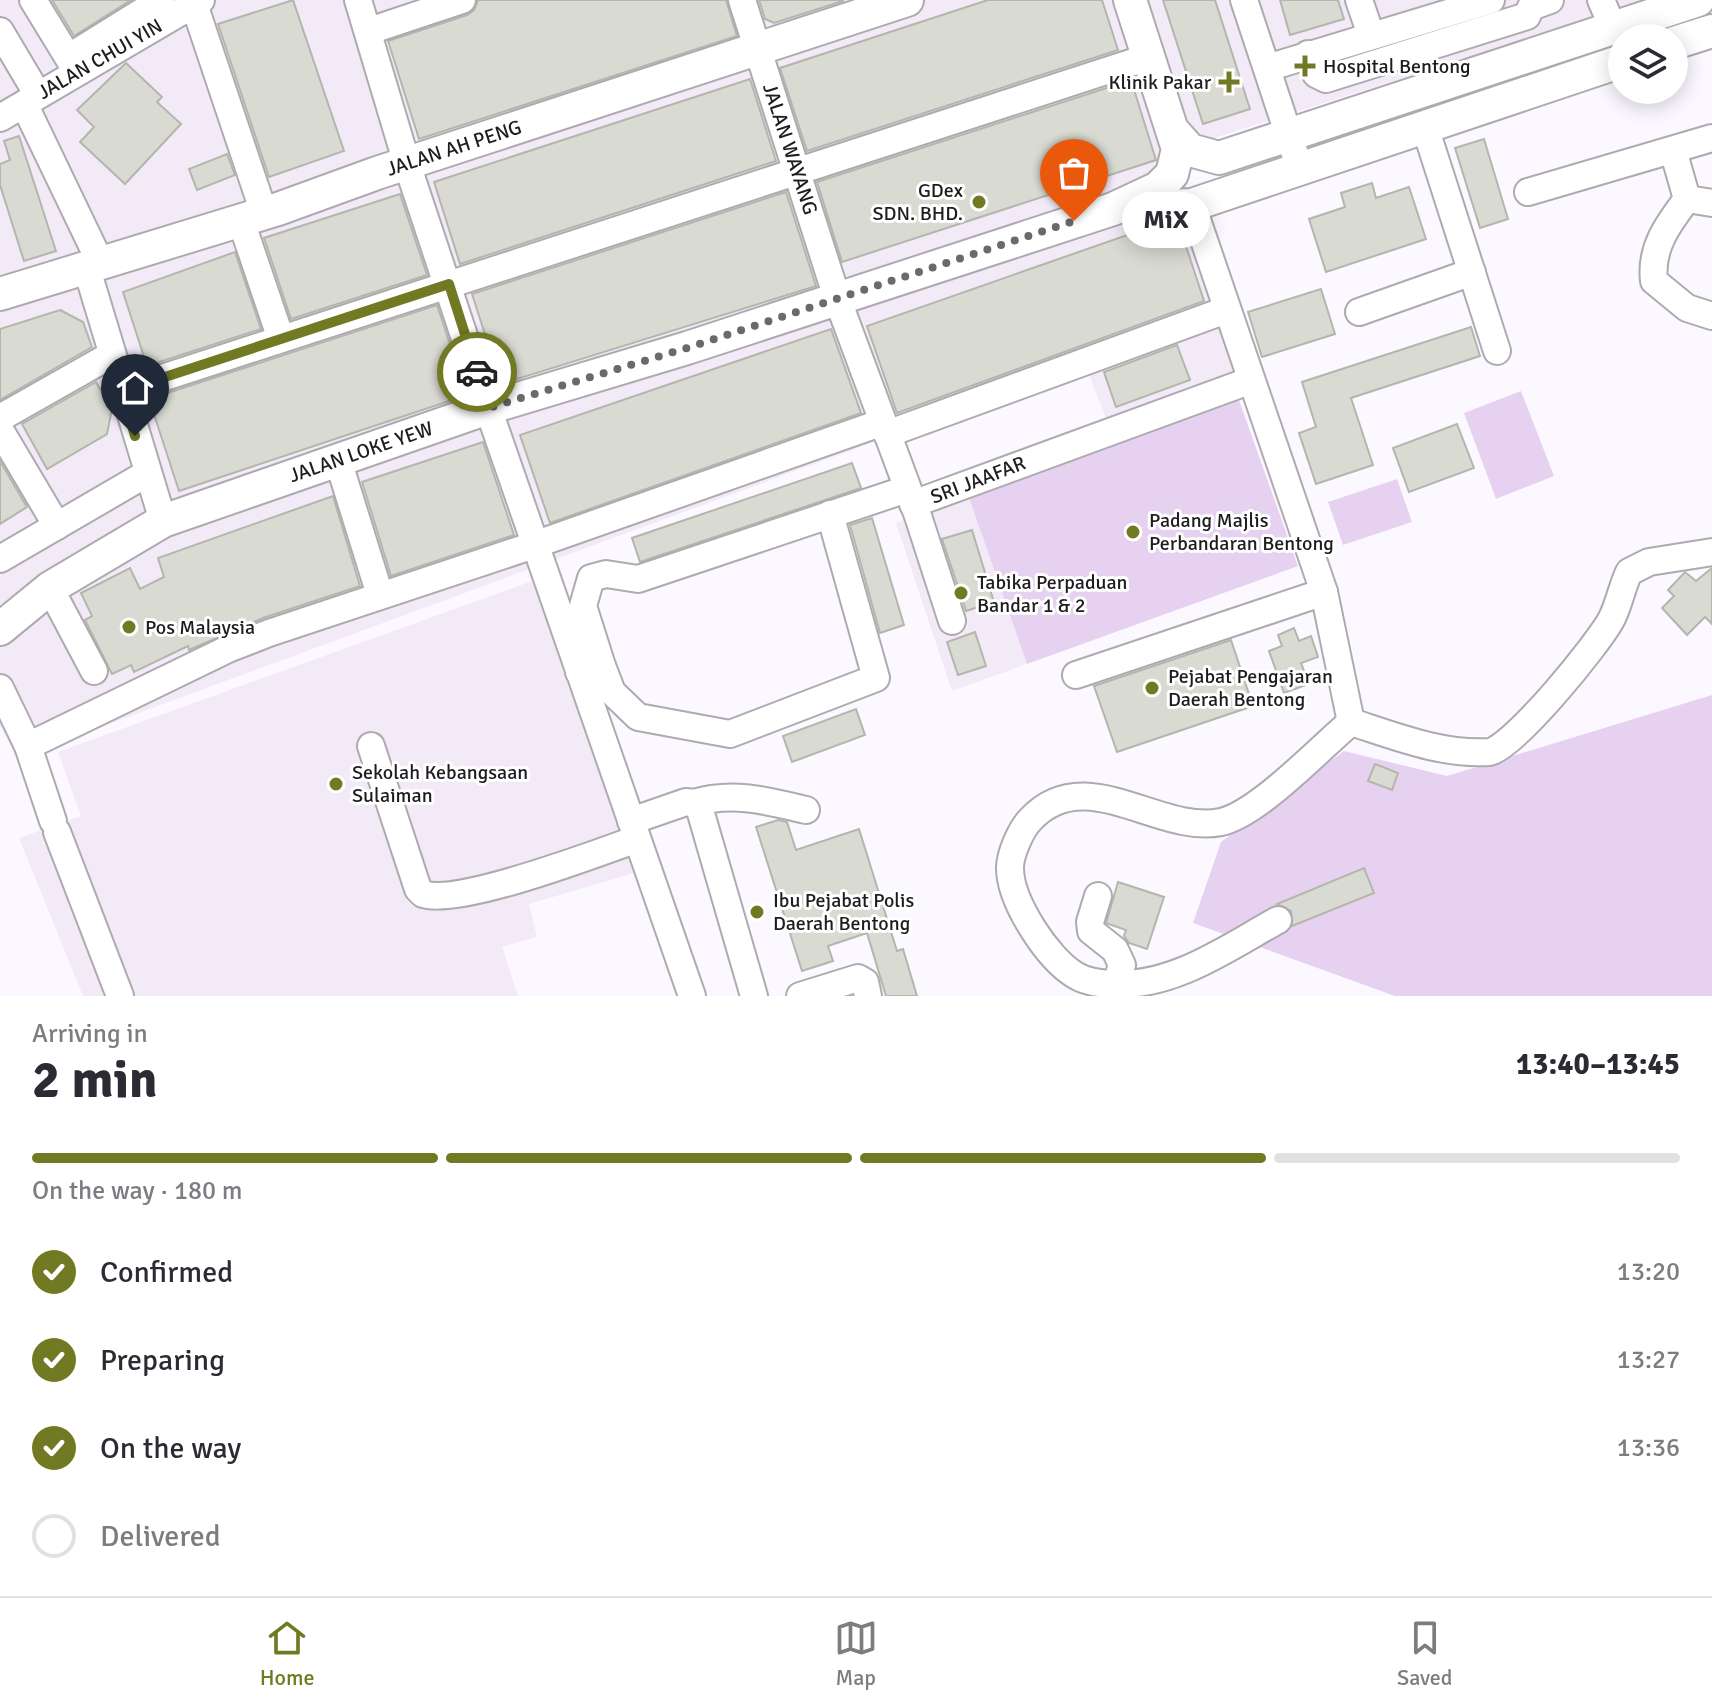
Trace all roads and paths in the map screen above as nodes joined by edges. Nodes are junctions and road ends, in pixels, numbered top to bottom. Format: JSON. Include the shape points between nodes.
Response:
{"nodes":[{"id":1,"x":33,"y":0,"type":"edge"},
{"id":2,"x":161,"y":0,"type":"edge"},
{"id":3,"x":358,"y":0,"type":"edge"},
{"id":4,"x":462,"y":0,"type":"edge"},
{"id":5,"x":742,"y":0,"type":"edge"},
{"id":6,"x":907,"y":0,"type":"edge"},
{"id":7,"x":1130,"y":0,"type":"edge"},
{"id":8,"x":1244,"y":0,"type":"edge"},
{"id":9,"x":1359,"y":0,"type":"edge"},
{"id":10,"x":1491,"y":0,"type":"edge"},
{"id":11,"x":1698,"y":0,"type":"edge"},
{"id":12,"x":1541,"y":1,"type":"edge"},
{"id":13,"x":198,"y":2,"type":"edge"},
{"id":14,"x":1607,"y":14,"type":"edge"},
{"id":15,"x":0,"y":31,"type":"edge"},
{"id":16,"x":369,"y":31,"type":"junction"},
{"id":17,"x":1712,"y":31,"type":"edge"},
{"id":18,"x":1371,"y":35,"type":"junction"},
{"id":19,"x":1688,"y":39,"type":"edge"},
{"id":20,"x":757,"y":48,"type":"junction"},
{"id":21,"x":1308,"y":54,"type":"junction"},
{"id":22,"x":1149,"y":57,"type":"junction"},
{"id":23,"x":73,"y":64,"type":"junction"},
{"id":24,"x":1608,"y":66,"type":"edge"},
{"id":25,"x":1267,"y":68,"type":"junction"},
{"id":26,"x":33,"y":104,"type":"junction"},
{"id":27,"x":0,"y":118,"type":"edge"},
{"id":28,"x":1425,"y":127,"type":"junction"},
{"id":29,"x":1173,"y":131,"type":"junction"},
{"id":30,"x":1288,"y":135,"type":"junction"},
{"id":31,"x":1712,"y":138,"type":"edge"},
{"id":32,"x":1673,"y":150,"type":"junction"},
{"id":33,"x":407,"y":164,"type":"junction"},
{"id":34,"x":1300,"y":169,"type":"junction"},
{"id":35,"x":799,"y":171,"type":"junction"},
{"id":36,"x":1528,"y":192,"type":"dead end"},
{"id":37,"x":1699,"y":201,"type":"edge"},
{"id":38,"x":1192,"y":205,"type":"junction"},
{"id":39,"x":1113,"y":209,"type":"junction"},
{"id":40,"x":252,"y":217,"type":"junction"},
{"id":41,"x":93,"y":264,"type":"junction"},
{"id":42,"x":1472,"y":272,"type":"junction"},
{"id":43,"x":449,"y":284,"type":"junction"},
{"id":44,"x":0,"y":294,"type":"edge"},
{"id":45,"x":837,"y":298,"type":"junction"},
{"id":46,"x":1226,"y":310,"type":"junction"},
{"id":47,"x":1359,"y":312,"type":"dead end"},
{"id":48,"x":1712,"y":316,"type":"edge"},
{"id":49,"x":281,"y":339,"type":"junction"},
{"id":50,"x":1497,"y":351,"type":"dead end"},
{"id":51,"x":111,"y":355,"type":"junction"},
{"id":52,"x":1249,"y":381,"type":"junction"},
{"id":53,"x":122,"y":391,"type":"junction"},
{"id":54,"x":488,"y":408,"type":"junction"},
{"id":55,"x":0,"y":418,"type":"edge"},
{"id":56,"x":885,"y":428,"type":"junction"},
{"id":57,"x":0,"y":430,"type":"edge"},
{"id":58,"x":338,"y":460,"type":"junction"},
{"id":59,"x":146,"y":474,"type":"junction"},
{"id":60,"x":910,"y":496,"type":"junction"},
{"id":61,"x":830,"y":514,"type":"junction"},
{"id":62,"x":163,"y":521,"type":"junction"},
{"id":63,"x":57,"y":526,"type":"junction"},
{"id":64,"x":534,"y":545,"type":"junction"},
{"id":65,"x":1712,"y":552,"type":"edge"},
{"id":66,"x":0,"y":559,"type":"edge"},
{"id":67,"x":50,"y":588,"type":"junction"},
{"id":68,"x":1324,"y":592,"type":"junction"},
{"id":69,"x":380,"y":595,"type":"junction"},
{"id":70,"x":952,"y":621,"type":"dead end"},
{"id":71,"x":0,"y":629,"type":"edge"},
{"id":72,"x":591,"y":669,"type":"junction"},
{"id":73,"x":94,"y":671,"type":"dead end"},
{"id":74,"x":1076,"y":675,"type":"dead end"},
{"id":75,"x":0,"y":688,"type":"edge"},
{"id":76,"x":1351,"y":722,"type":"junction"},
{"id":77,"x":28,"y":746,"type":"junction"},
{"id":78,"x":371,"y":746,"type":"dead end"},
{"id":79,"x":694,"y":803,"type":"junction"},
{"id":80,"x":806,"y":810,"type":"dead end"},
{"id":81,"x":634,"y":830,"type":"junction"},
{"id":82,"x":1098,"y":896,"type":"dead end"},
{"id":83,"x":1278,"y":920,"type":"dead end"},
{"id":84,"x":1116,"y":984,"type":"junction"},
{"id":85,"x":120,"y":996,"type":"edge"},
{"id":86,"x":692,"y":996,"type":"edge"},
{"id":87,"x":754,"y":996,"type":"edge"},
{"id":88,"x":800,"y":996,"type":"edge"},
{"id":89,"x":868,"y":996,"type":"edge"}],
"edges":[{"from":1,"to":23,"type":"street"},
{"from":2,"to":23,"type":"street"},
{"from":3,"to":16,"type":"street"},
{"from":4,"to":16,"type":"street"},
{"from":5,"to":20,"type":"street","name":"JALAN WAYANG"},
{"from":6,"to":20,"type":"main road","name":"JALAN AH PENG"},
{"from":7,"to":22,"type":"main road"},
{"from":8,"to":25,"type":"street"},
{"from":9,"to":18,"type":"street"},
{"from":10,"to":18,"type":"street"},
{"from":11,"to":14,"type":"main road"},
{"from":12,"to":21,"type":"street","via":[[1527,16],[1326,79],[1316,74]]},
{"from":13,"to":23,"type":"street","name":"JALAN CHUI YIN"},
{"from":13,"to":40,"type":"street"},
{"from":14,"to":30,"type":"main road"},
{"from":15,"to":26,"type":"street"},
{"from":16,"to":33,"type":"street"},
{"from":17,"to":19,"type":"main road"},
{"from":18,"to":21,"type":"street"},
{"from":20,"to":33,"type":"main road","name":"JALAN AH PENG"},
{"from":20,"to":35,"type":"street","name":"JALAN WAYANG"},
{"from":21,"to":25,"type":"street"},
{"from":22,"to":29,"type":"main road"},
{"from":22,"to":35,"type":"street"},
{"from":23,"to":26,"type":"street","name":"JALAN CHUI YIN"},
{"from":24,"to":28,"type":"main road"},
{"from":25,"to":30,"type":"street"},
{"from":26,"to":27,"type":"street","name":"JALAN CHUI YIN"},
{"from":26,"to":41,"type":"street"},
{"from":28,"to":34,"type":"main road"},
{"from":28,"to":42,"type":"street"},
{"from":29,"to":30,"type":"main road","via":[[1190,150],[1219,158]]},
{"from":29,"to":39,"type":"main road","via":[[1178,149],[1172,174],[1158,188]]},
{"from":30,"to":34,"type":"street"},
{"from":31,"to":32,"type":"street"},
{"from":32,"to":36,"type":"street"},
{"from":32,"to":37,"type":"street"},
{"from":33,"to":40,"type":"main road","name":"JALAN AH PENG"},
{"from":33,"to":43,"type":"street"},
{"from":34,"to":38,"type":"main road"},
{"from":35,"to":43,"type":"street"},
{"from":35,"to":45,"type":"street","name":"JALAN WAYANG"},
{"from":37,"to":48,"type":"street","via":[[1665,228],[1652,263],[1654,281],[1687,308]]},
{"from":38,"to":39,"type":"main road"},
{"from":38,"to":46,"type":"street"},
{"from":39,"to":45,"type":"main road","name":"JALAN LOKE YEW"},
{"from":40,"to":41,"type":"main road","name":"JALAN AH PENG"},
{"from":40,"to":49,"type":"street"},
{"from":41,"to":44,"type":"main road","name":"JALAN AH PENG"},
{"from":41,"to":51,"type":"street"},
{"from":42,"to":47,"type":"street"},
{"from":42,"to":50,"type":"street"},
{"from":43,"to":49,"type":"street"},
{"from":43,"to":54,"type":"street"},
{"from":45,"to":54,"type":"main road","name":"JALAN LOKE YEW"},
{"from":45,"to":56,"type":"street","name":"SRI JAAFAR"},
{"from":46,"to":52,"type":"street"},
{"from":46,"to":56,"type":"street"},
{"from":49,"to":53,"type":"street"},
{"from":51,"to":53,"type":"street"},
{"from":51,"to":55,"type":"street"},
{"from":52,"to":60,"type":"street","name":"SRI JAAFAR"},
{"from":52,"to":68,"type":"street"},
{"from":53,"to":59,"type":"street"},
{"from":54,"to":58,"type":"main road","name":"JALAN LOKE YEW"},
{"from":54,"to":64,"type":"street"},
{"from":56,"to":60,"type":"street","name":"SRI JAAFAR"},
{"from":56,"to":64,"type":"street"},
{"from":57,"to":63,"type":"street"},
{"from":58,"to":62,"type":"main road","name":"JALAN LOKE YEW"},
{"from":58,"to":69,"type":"street"},
{"from":59,"to":62,"type":"street"},
{"from":59,"to":63,"type":"street"},
{"from":60,"to":61,"type":"street"},
{"from":60,"to":70,"type":"street"},
{"from":61,"to":72,"type":"street","via":[[638,579],[606,574],[591,578],[583,606]]},
{"from":61,"to":72,"type":"street","via":[[876,678],[730,734],[638,717]]},
{"from":62,"to":67,"type":"main road","name":"JALAN LOKE YEW"},
{"from":63,"to":66,"type":"street"},
{"from":64,"to":69,"type":"street"},
{"from":64,"to":72,"type":"street"},
{"from":65,"to":76,"type":"street","via":[[1649,562],[1629,572],[1614,616],[1520,733],[1492,752],[1441,749]]},
{"from":67,"to":71,"type":"main road","name":"JALAN LOKE YEW"},
{"from":67,"to":73,"type":"street"},
{"from":68,"to":74,"type":"street"},
{"from":68,"to":76,"type":"street"},
{"from":69,"to":77,"type":"street","via":[[228,649]]},
{"from":72,"to":81,"type":"street"},
{"from":75,"to":77,"type":"street"},
{"from":76,"to":84,"type":"street","via":[[1281,784],[1225,821],[1197,825],[1084,795],[1056,801],[1030,819],[1011,856],[1010,872],[1037,937],[1074,975]]},
{"from":77,"to":85,"type":"street"},
{"from":78,"to":81,"type":"street","via":[[423,894],[463,892]]},
{"from":79,"to":80,"type":"street","via":[[736,797]]},
{"from":79,"to":81,"type":"street"},
{"from":79,"to":87,"type":"street"},
{"from":81,"to":86,"type":"street"},
{"from":82,"to":84,"type":"street","via":[[1091,931],[1115,950],[1122,965]]},
{"from":83,"to":84,"type":"street","via":[[1190,968]]},
{"from":88,"to":89,"type":"street","via":[[858,978],[865,982]]}]}
